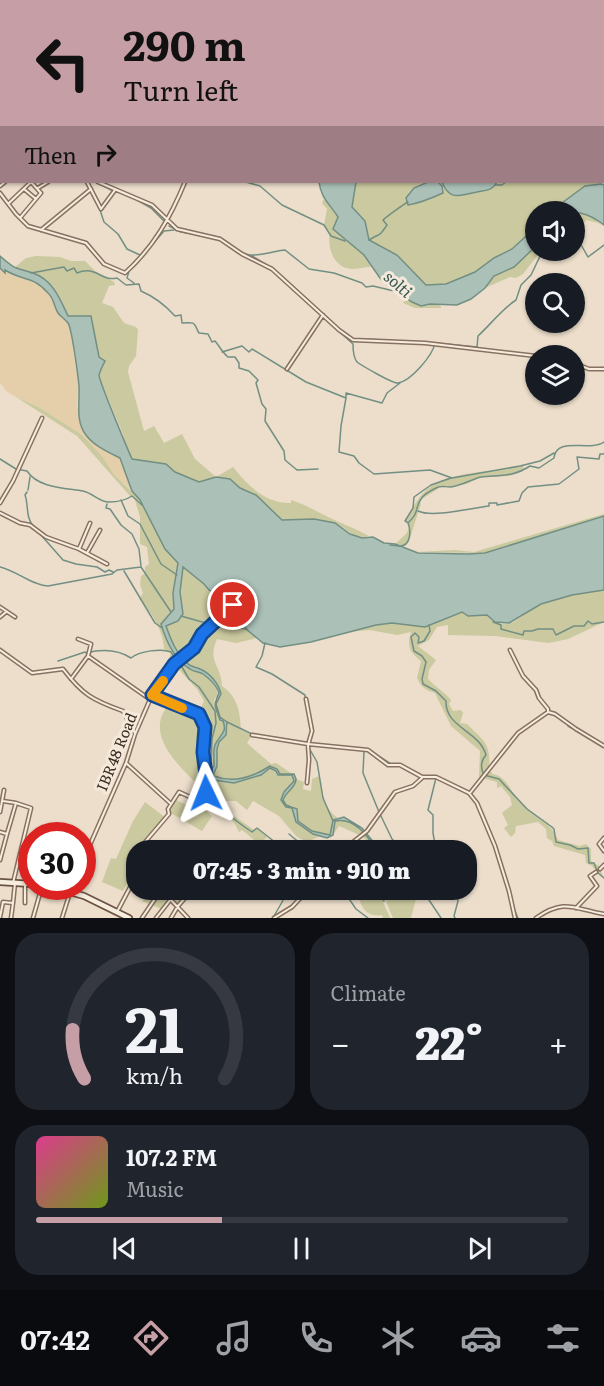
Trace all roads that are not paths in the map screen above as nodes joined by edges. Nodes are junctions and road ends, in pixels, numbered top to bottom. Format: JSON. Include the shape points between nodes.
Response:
{"nodes":[{"id":1,"x":30,"y":183,"type":"edge"},
{"id":2,"x":32,"y":183,"type":"edge"},
{"id":3,"x":47,"y":183,"type":"edge"},
{"id":4,"x":88,"y":183,"type":"edge"},
{"id":5,"x":100,"y":183,"type":"edge"},
{"id":6,"x":185,"y":183,"type":"edge"},
{"id":7,"x":24,"y":188,"type":"junction"},
{"id":8,"x":38,"y":189,"type":"junction"},
{"id":9,"x":91,"y":189,"type":"junction"},
{"id":10,"x":116,"y":190,"type":"junction"},
{"id":11,"x":0,"y":192,"type":"edge"},
{"id":12,"x":36,"y":199,"type":"junction"},
{"id":13,"x":9,"y":203,"type":"junction"},
{"id":14,"x":20,"y":218,"type":"junction"},
{"id":15,"x":167,"y":221,"type":"junction"},
{"id":16,"x":41,"y":230,"type":"junction"},
{"id":17,"x":324,"y":315,"type":"junction"},
{"id":18,"x":525,"y":355,"type":"edge"},
{"id":19,"x":585,"y":367,"type":"edge"},
{"id":20,"x":287,"y":369,"type":"dead end"},
{"id":21,"x":604,"y":369,"type":"edge"},
{"id":22,"x":42,"y":418,"type":"dead end"},
{"id":23,"x":0,"y":503,"type":"edge"},
{"id":24,"x":0,"y":513,"type":"edge"},
{"id":25,"x":90,"y":523,"type":"dead end"},
{"id":26,"x":100,"y":530,"type":"dead end"},
{"id":27,"x":79,"y":549,"type":"junction"},
{"id":28,"x":87,"y":553,"type":"junction"},
{"id":29,"x":107,"y":564,"type":"dead end"},
{"id":30,"x":233,"y":605,"type":"dead end"},
{"id":31,"x":0,"y":607,"type":"edge"},
{"id":32,"x":6,"y":612,"type":"junction"},
{"id":33,"x":0,"y":617,"type":"edge"},
{"id":34,"x":15,"y":617,"type":"dead end"},
{"id":35,"x":78,"y":639,"type":"dead end"},
{"id":36,"x":0,"y":650,"type":"edge"},
{"id":37,"x":510,"y":650,"type":"dead end"},
{"id":38,"x":88,"y":654,"type":"junction"},
{"id":39,"x":71,"y":679,"type":"junction"},
{"id":40,"x":152,"y":695,"type":"junction"},
{"id":41,"x":306,"y":699,"type":"dead end"},
{"id":42,"x":548,"y":712,"type":"junction"},
{"id":43,"x":135,"y":734,"type":"junction"},
{"id":44,"x":252,"y":735,"type":"dead end"},
{"id":45,"x":308,"y":744,"type":"junction"},
{"id":46,"x":604,"y":746,"type":"edge"},
{"id":47,"x":126,"y":763,"type":"junction"},
{"id":48,"x":422,"y":777,"type":"junction"},
{"id":49,"x":307,"y":783,"type":"dead end"},
{"id":50,"x":212,"y":786,"type":"dead end"},
{"id":51,"x":4,"y":790,"type":"dead end"},
{"id":52,"x":208,"y":790,"type":"junction"},
{"id":53,"x":469,"y":793,"type":"junction"},
{"id":54,"x":3,"y":801,"type":"junction"},
{"id":55,"x":16,"y":803,"type":"junction"},
{"id":56,"x":171,"y":804,"type":"junction"},
{"id":57,"x":0,"y":812,"type":"edge"},
{"id":58,"x":96,"y":831,"type":"edge"},
{"id":59,"x":0,"y":832,"type":"edge"},
{"id":60,"x":7,"y":834,"type":"junction"},
{"id":61,"x":604,"y":838,"type":"edge"},
{"id":62,"x":147,"y":840,"type":"edge"},
{"id":63,"x":356,"y":840,"type":"edge"},
{"id":64,"x":604,"y":851,"type":"edge"},
{"id":65,"x":0,"y":860,"type":"edge"},
{"id":66,"x":604,"y":865,"type":"edge"},
{"id":67,"x":600,"y":869,"type":"dead end"},
{"id":68,"x":596,"y":872,"type":"dead end"},
{"id":69,"x":0,"y":882,"type":"edge"},
{"id":70,"x":14,"y":883,"type":"junction"},
{"id":71,"x":18,"y":883,"type":"edge"},
{"id":72,"x":126,"y":895,"type":"edge"},
{"id":73,"x":38,"y":900,"type":"edge"},
{"id":74,"x":68,"y":900,"type":"edge"},
{"id":75,"x":93,"y":900,"type":"edge"},
{"id":76,"x":154,"y":900,"type":"edge"},
{"id":77,"x":169,"y":900,"type":"edge"},
{"id":78,"x":171,"y":900,"type":"edge"},
{"id":79,"x":183,"y":900,"type":"edge"},
{"id":80,"x":299,"y":900,"type":"edge"},
{"id":81,"x":13,"y":903,"type":"junction"},
{"id":82,"x":178,"y":906,"type":"junction"},
{"id":83,"x":576,"y":908,"type":"junction"},
{"id":84,"x":117,"y":912,"type":"junction"},
{"id":85,"x":604,"y":914,"type":"edge"},
{"id":86,"x":0,"y":917,"type":"edge"},
{"id":87,"x":11,"y":918,"type":"edge"},
{"id":88,"x":33,"y":918,"type":"edge"},
{"id":89,"x":62,"y":918,"type":"edge"},
{"id":90,"x":129,"y":918,"type":"edge"},
{"id":91,"x":142,"y":918,"type":"edge"},
{"id":92,"x":156,"y":918,"type":"edge"},
{"id":93,"x":171,"y":918,"type":"edge"},
{"id":94,"x":188,"y":918,"type":"edge"},
{"id":95,"x":274,"y":918,"type":"edge"},
{"id":96,"x":515,"y":918,"type":"edge"},
{"id":97,"x":536,"y":918,"type":"edge"}],
"edges":[{"from":1,"to":7,"type":"street"},
{"from":2,"to":8,"type":"street"},
{"from":3,"to":8,"type":"street"},
{"from":4,"to":9,"type":"street"},
{"from":5,"to":10,"type":"street"},
{"from":6,"to":15,"type":"street"},
{"from":7,"to":12,"type":"street"},
{"from":7,"to":13,"type":"street"},
{"from":8,"to":12,"type":"street","via":[[41,193]]},
{"from":9,"to":10,"type":"street","via":[[102,210]]},
{"from":9,"to":16,"type":"street"},
{"from":10,"to":15,"type":"street","via":[[152,205]]},
{"from":11,"to":13,"type":"street"},
{"from":12,"to":14,"type":"street"},
{"from":13,"to":14,"type":"street"},
{"from":14,"to":16,"type":"street"},
{"from":15,"to":16,"type":"street","via":[[125,273],[105,264],[86,243]]},
{"from":15,"to":17,"type":"street","via":[[180,230],[225,241],[272,268]]},
{"from":17,"to":18,"type":"street","via":[[356,340]]},
{"from":17,"to":20,"type":"street"},
{"from":19,"to":21,"type":"street"},
{"from":22,"to":23,"type":"street"},
{"from":24,"to":27,"type":"street"},
{"from":25,"to":27,"type":"street"},
{"from":26,"to":28,"type":"street"},
{"from":27,"to":28,"type":"street"},
{"from":28,"to":29,"type":"street"},
{"from":30,"to":40,"type":"street","name":"IBR48 Road","via":[[202,634]]},
{"from":31,"to":32,"type":"street"},
{"from":32,"to":33,"type":"street"},
{"from":32,"to":34,"type":"street"},
{"from":35,"to":38,"type":"street","via":[[91,644]]},
{"from":36,"to":39,"type":"street","via":[[32,673],[63,669]]},
{"from":37,"to":42,"type":"street"},
{"from":38,"to":39,"type":"street"},
{"from":38,"to":40,"type":"street","via":[[148,698]]},
{"from":39,"to":43,"type":"street","via":[[86,694],[123,711]]},
{"from":40,"to":43,"type":"street","name":"IBR48 Road"},
{"from":40,"to":52,"type":"street","via":[[199,714],[205,727],[203,752]]},
{"from":41,"to":45,"type":"street","via":[[312,731]]},
{"from":42,"to":46,"type":"street"},
{"from":42,"to":53,"type":"street","via":[[518,733]]},
{"from":43,"to":47,"type":"street","name":"IBR48 Road"},
{"from":44,"to":45,"type":"street"},
{"from":45,"to":48,"type":"street","via":[[368,750],[388,765],[400,765]]},
{"from":45,"to":49,"type":"street"},
{"from":47,"to":56,"type":"street"},
{"from":47,"to":58,"type":"street","name":"IBR48 Road"},
{"from":48,"to":53,"type":"street","via":[[436,777]]},
{"from":48,"to":63,"type":"street","via":[[413,786],[393,794]]},
{"from":50,"to":52,"type":"street"},
{"from":51,"to":54,"type":"street"},
{"from":52,"to":56,"type":"street","via":[[197,801],[179,792]]},
{"from":53,"to":96,"type":"street","via":[[495,846]]},
{"from":54,"to":55,"type":"street"},
{"from":54,"to":57,"type":"street"},
{"from":55,"to":60,"type":"street"},
{"from":55,"to":70,"type":"street","via":[[31,808]]},
{"from":56,"to":62,"type":"street","via":[[169,814]]},
{"from":59,"to":60,"type":"street"},
{"from":60,"to":65,"type":"street"},
{"from":61,"to":64,"type":"street","via":[[598,844]]},
{"from":66,"to":67,"type":"street"},
{"from":68,"to":83,"type":"street","via":[[590,878],[597,886]]},
{"from":69,"to":70,"type":"main road"},
{"from":70,"to":71,"type":"main road"},
{"from":70,"to":81,"type":"street"},
{"from":72,"to":84,"type":"street"},
{"from":73,"to":88,"type":"street"},
{"from":74,"to":89,"type":"street"},
{"from":75,"to":84,"type":"main road"},
{"from":76,"to":91,"type":"street"},
{"from":77,"to":92,"type":"street"},
{"from":78,"to":82,"type":"street"},
{"from":79,"to":82,"type":"street"},
{"from":80,"to":95,"type":"street"},
{"from":81,"to":86,"type":"street","via":[[3,902]]},
{"from":81,"to":87,"type":"street"},
{"from":82,"to":93,"type":"street"},
{"from":82,"to":94,"type":"street"},
{"from":83,"to":85,"type":"street"},
{"from":83,"to":97,"type":"street","via":[[563,905]]},
{"from":84,"to":90,"type":"main road"}]}
